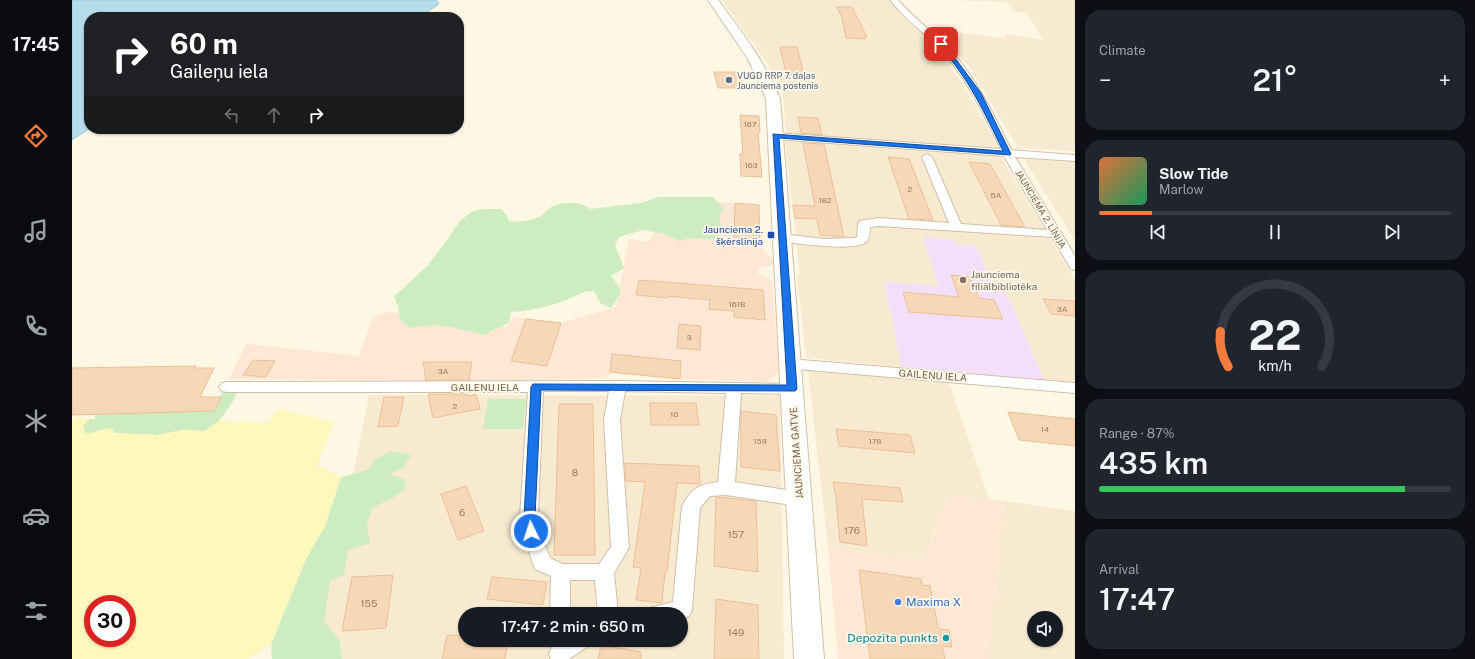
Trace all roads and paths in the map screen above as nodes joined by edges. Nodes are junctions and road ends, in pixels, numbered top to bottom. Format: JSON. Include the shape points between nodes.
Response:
{"nodes":[{"id":1,"x":713,"y":0,"type":"edge"},
{"id":2,"x":894,"y":0,"type":"edge"},
{"id":3,"x":775,"y":136,"type":"junction"},
{"id":4,"x":1008,"y":154,"type":"junction"},
{"id":5,"x":927,"y":157,"type":"dead end"},
{"id":6,"x":1075,"y":158,"type":"edge"},
{"id":7,"x":956,"y":227,"type":"junction"},
{"id":8,"x":1055,"y":234,"type":"junction"},
{"id":9,"x":782,"y":238,"type":"junction"},
{"id":10,"x":1075,"y":266,"type":"edge"},
{"id":11,"x":790,"y":364,"type":"junction"},
{"id":12,"x":618,"y":386,"type":"junction"},
{"id":13,"x":227,"y":387,"type":"dead end"},
{"id":14,"x":536,"y":387,"type":"junction"},
{"id":15,"x":734,"y":388,"type":"junction"},
{"id":16,"x":1075,"y":388,"type":"edge"},
{"id":17,"x":792,"y":389,"type":"junction"},
{"id":18,"x":726,"y":488,"type":"junction"},
{"id":19,"x":799,"y":499,"type":"junction"},
{"id":20,"x":561,"y":572,"type":"junction"},
{"id":21,"x":604,"y":572,"type":"junction"},
{"id":22,"x":560,"y":607,"type":"edge"},
{"id":23,"x":607,"y":607,"type":"edge"},
{"id":24,"x":682,"y":607,"type":"edge"},
{"id":25,"x":809,"y":659,"type":"edge"}],
"edges":[{"from":1,"to":3,"type":"main road","name":"JAUNCIEMA GATVE","via":[[761,67],[773,99]]},
{"from":2,"to":4,"type":"street","name":"JAUNCIEMA 2. LĪNIJA","via":[[950,55],[978,93]]},
{"from":3,"to":4,"type":"street"},
{"from":3,"to":9,"type":"main road","name":"JAUNCIEMA GATVE"},
{"from":4,"to":6,"type":"street"},
{"from":4,"to":8,"type":"street","name":"JAUNCIEMA 2. LĪNIJA"},
{"from":5,"to":7,"type":"street"},
{"from":7,"to":8,"type":"street"},
{"from":7,"to":9,"type":"street","via":[[879,222],[864,224],[863,238],[852,243]]},
{"from":8,"to":10,"type":"street","name":"JAUNCIEMA 2. LĪNIJA"},
{"from":9,"to":11,"type":"main road","name":"JAUNCIEMA GATVE"},
{"from":11,"to":16,"type":"street","name":"GAILEŅU IELA"},
{"from":11,"to":17,"type":"main road","name":"JAUNCIEMA GATVE"},
{"from":12,"to":14,"type":"street","name":"GAILEŅU IELA"},
{"from":12,"to":15,"type":"street","name":"GAILEŅU IELA"},
{"from":12,"to":21,"type":"street","via":[[612,420],[620,548]]},
{"from":13,"to":14,"type":"street","name":"GAILEŅU IELA"},
{"from":14,"to":20,"type":"street","via":[[529,517],[542,563]]},
{"from":15,"to":17,"type":"street","name":"GAILEŅU IELA"},
{"from":15,"to":18,"type":"street"},
{"from":17,"to":19,"type":"main road","name":"JAUNCIEMA GATVE"},
{"from":18,"to":19,"type":"street"},
{"from":18,"to":24,"type":"street","via":[[705,490],[692,506]]},
{"from":19,"to":25,"type":"main road","name":"JAUNCIEMA GATVE"},
{"from":20,"to":21,"type":"street"},
{"from":20,"to":22,"type":"street"},
{"from":21,"to":23,"type":"street"}]}
